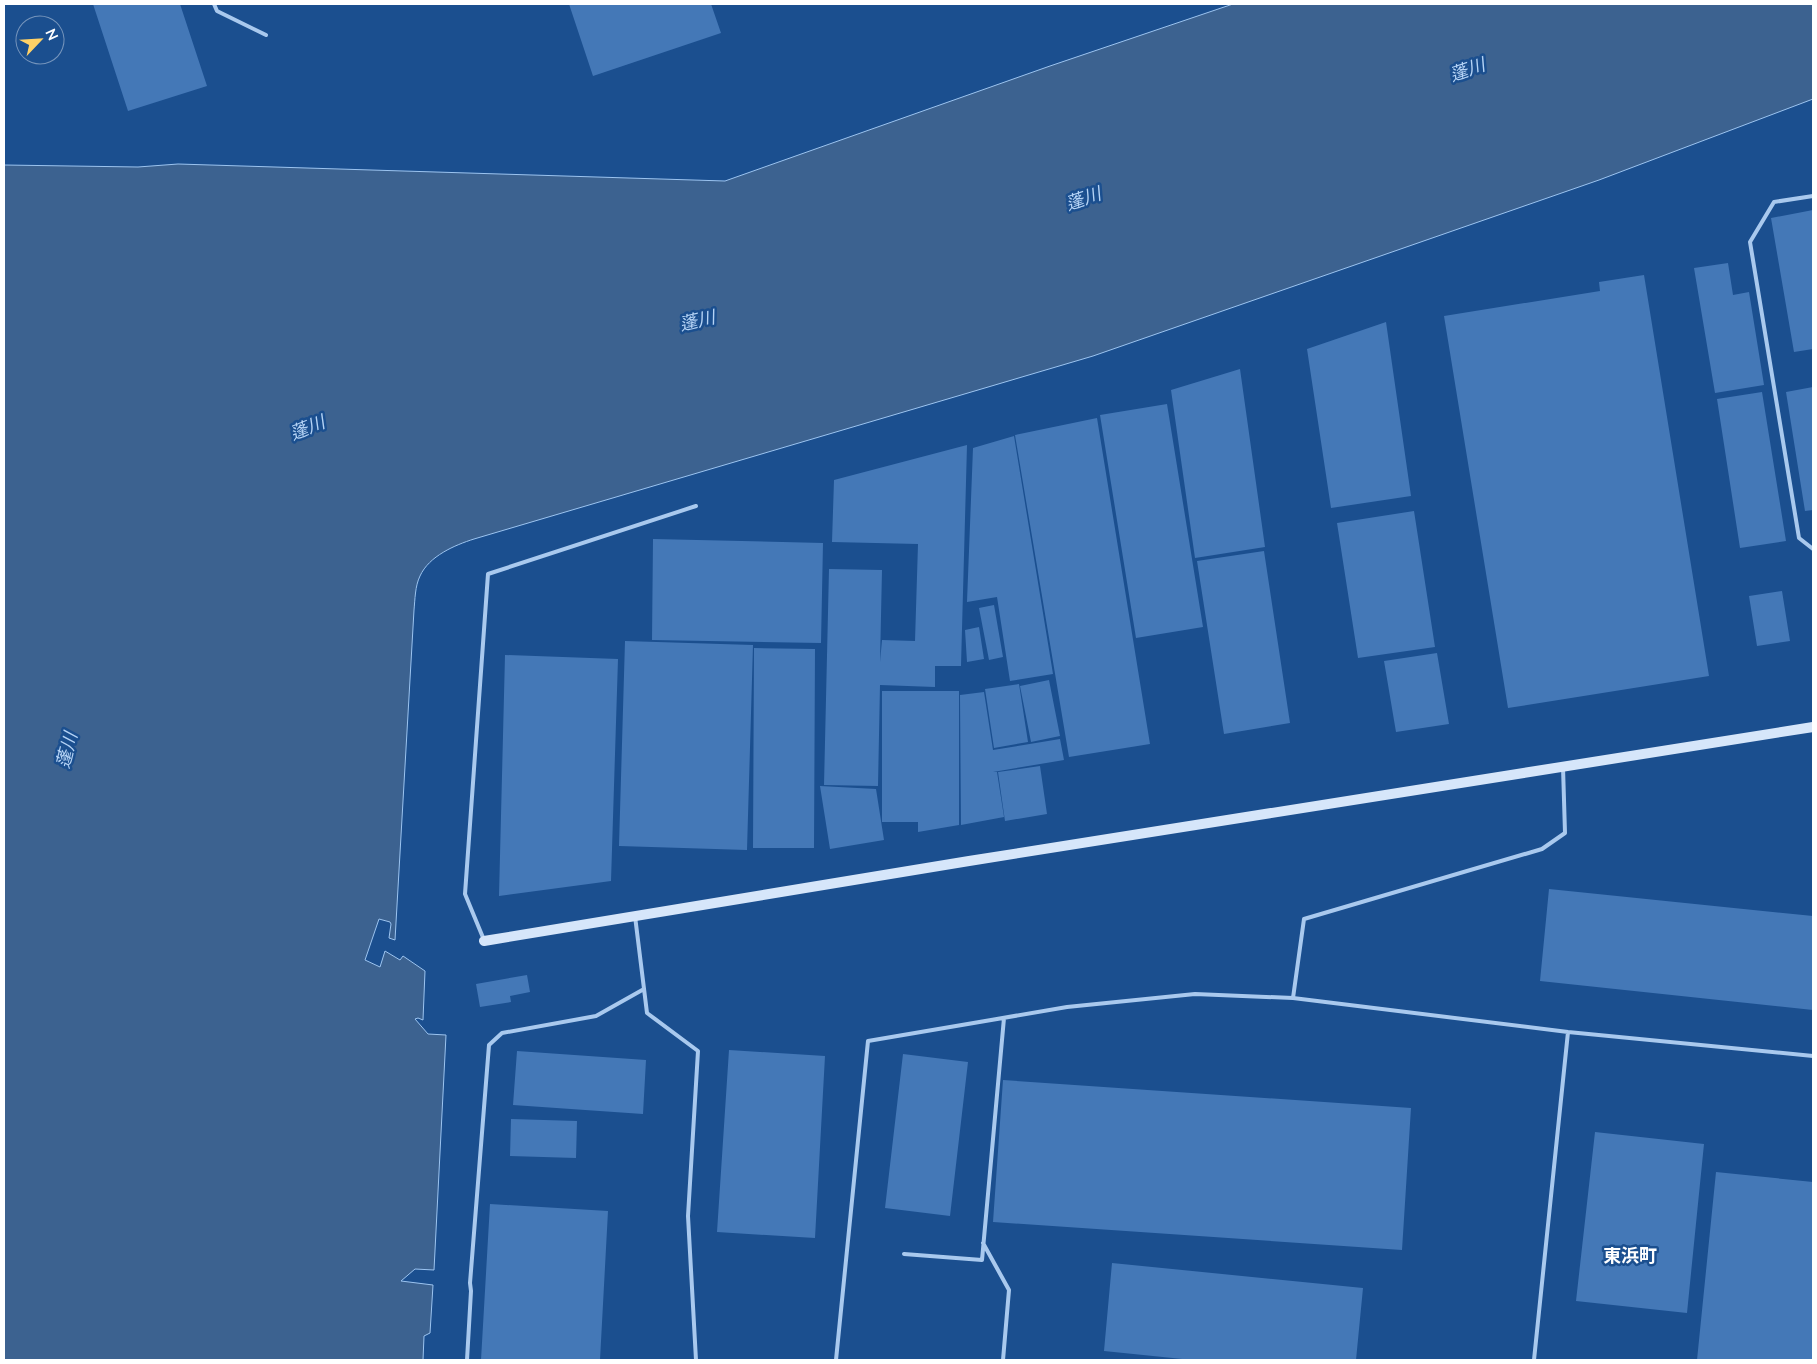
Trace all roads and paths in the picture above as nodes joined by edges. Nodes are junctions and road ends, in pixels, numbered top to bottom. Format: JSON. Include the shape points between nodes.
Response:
{"nodes":[{"id":1,"x":214,"y":4,"type":"edge"},
{"id":2,"x":266,"y":35,"type":"dead end"},
{"id":3,"x":1813,"y":196,"type":"edge"},
{"id":4,"x":696,"y":506,"type":"dead end"},
{"id":5,"x":1813,"y":549,"type":"edge"},
{"id":6,"x":1813,"y":727,"type":"edge"},
{"id":7,"x":1562,"y":767,"type":"junction"},
{"id":8,"x":635,"y":916,"type":"junction"},
{"id":9,"x":484,"y":941,"type":"joint"},
{"id":10,"x":644,"y":989,"type":"junction"},
{"id":11,"x":1293,"y":998,"type":"junction"},
{"id":12,"x":1004,"y":1018,"type":"junction"},
{"id":13,"x":1568,"y":1032,"type":"junction"},
{"id":14,"x":1813,"y":1056,"type":"edge"},
{"id":15,"x":983,"y":1243,"type":"junction"},
{"id":16,"x":904,"y":1254,"type":"dead end"},
{"id":17,"x":467,"y":1360,"type":"edge"},
{"id":18,"x":696,"y":1360,"type":"edge"},
{"id":19,"x":836,"y":1360,"type":"edge"},
{"id":20,"x":1003,"y":1360,"type":"edge"},
{"id":21,"x":1534,"y":1360,"type":"edge"}],
"edges":[{"from":1,"to":2,"type":"lane","via":[[217,11]]},
{"from":3,"to":5,"type":"lane","via":[[1774,202],[1750,242],[1798,538]]},
{"from":4,"to":9,"type":"lane","via":[[488,574],[465,894]]},
{"from":6,"to":7,"type":"street"},
{"from":7,"to":8,"type":"street"},
{"from":7,"to":11,"type":"lane","via":[[1565,833],[1542,849],[1304,919]]},
{"from":8,"to":9,"type":"street"},
{"from":8,"to":10,"type":"lane"},
{"from":10,"to":17,"type":"lane","via":[[596,1016],[502,1033],[489,1045]]},
{"from":10,"to":18,"type":"lane","via":[[647,1013],[698,1051],[688,1216]]},
{"from":11,"to":12,"type":"lane","via":[[1195,994],[1067,1007]]},
{"from":11,"to":13,"type":"lane"},
{"from":12,"to":15,"type":"lane"},
{"from":12,"to":19,"type":"lane","via":[[868,1041]]},
{"from":13,"to":14,"type":"lane"},
{"from":13,"to":21,"type":"lane"},
{"from":15,"to":16,"type":"lane","via":[[982,1260]]},
{"from":15,"to":20,"type":"lane","via":[[1009,1290]]}]}
